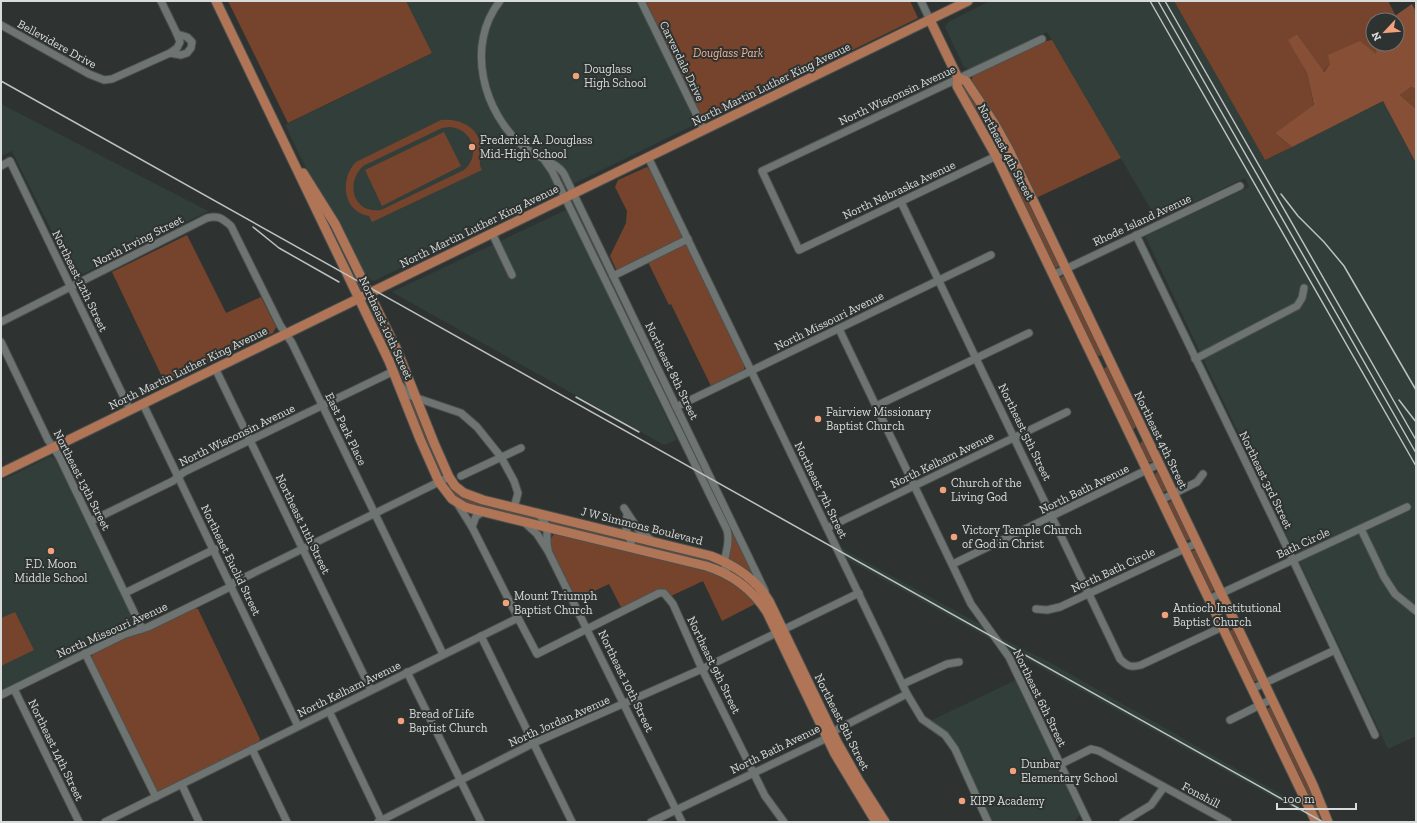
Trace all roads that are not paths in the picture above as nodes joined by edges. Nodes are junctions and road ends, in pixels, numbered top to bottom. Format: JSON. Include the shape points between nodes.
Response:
{"nodes":[{"id":1,"x":161,"y":1,"type":"edge"},
{"id":2,"x":216,"y":1,"type":"edge"},
{"id":3,"x":500,"y":1,"type":"edge"},
{"id":4,"x":641,"y":1,"type":"edge"},
{"id":5,"x":922,"y":1,"type":"edge"},
{"id":6,"x":968,"y":1,"type":"edge"},
{"id":7,"x":930,"y":20,"type":"junction"},
{"id":8,"x":1,"y":25,"type":"edge"},
{"id":9,"x":177,"y":34,"type":"junction"},
{"id":10,"x":1042,"y":39,"type":"dead end"},
{"id":11,"x":170,"y":53,"type":"junction"},
{"id":12,"x":958,"y":78,"type":"junction"},
{"id":13,"x":704,"y":130,"type":"junction"},
{"id":14,"x":1009,"y":150,"type":"junction"},
{"id":15,"x":996,"y":156,"type":"junction"},
{"id":16,"x":648,"y":157,"type":"junction"},
{"id":17,"x":295,"y":162,"type":"junction"},
{"id":18,"x":1,"y":166,"type":"edge"},
{"id":19,"x":1240,"y":186,"type":"dead end"},
{"id":20,"x":569,"y":196,"type":"junction"},
{"id":21,"x":901,"y":202,"type":"junction"},
{"id":22,"x":221,"y":218,"type":"joint"},
{"id":23,"x":492,"y":233,"type":"junction"},
{"id":24,"x":1136,"y":235,"type":"junction"},
{"id":25,"x":688,"y":239,"type":"junction"},
{"id":26,"x":799,"y":250,"type":"joint"},
{"id":27,"x":991,"y":255,"type":"dead end"},
{"id":28,"x":1066,"y":269,"type":"junction"},
{"id":29,"x":512,"y":275,"type":"dead end"},
{"id":30,"x":1053,"y":275,"type":"junction"},
{"id":31,"x":613,"y":276,"type":"junction"},
{"id":32,"x":939,"y":280,"type":"junction"},
{"id":33,"x":70,"y":287,"type":"junction"},
{"id":34,"x":1304,"y":288,"type":"dead end"},
{"id":35,"x":369,"y":292,"type":"junction"},
{"id":36,"x":359,"y":298,"type":"junction"},
{"id":37,"x":1,"y":322,"type":"edge"},
{"id":38,"x":839,"y":329,"type":"junction"},
{"id":39,"x":1029,"y":333,"type":"dead end"},
{"id":40,"x":286,"y":334,"type":"junction"},
{"id":41,"x":1,"y":342,"type":"edge"},
{"id":42,"x":977,"y":358,"type":"junction"},
{"id":43,"x":1109,"y":358,"type":"junction"},
{"id":44,"x":1195,"y":359,"type":"junction"},
{"id":45,"x":1096,"y":364,"type":"junction"},
{"id":46,"x":215,"y":368,"type":"junction"},
{"id":47,"x":394,"y":371,"type":"junction"},
{"id":48,"x":751,"y":371,"type":"junction"},
{"id":49,"x":398,"y":381,"type":"junction"},
{"id":50,"x":416,"y":398,"type":"junction"},
{"id":51,"x":143,"y":404,"type":"junction"},
{"id":52,"x":323,"y":405,"type":"junction"},
{"id":53,"x":876,"y":406,"type":"junction"},
{"id":54,"x":676,"y":407,"type":"junction"},
{"id":55,"x":130,"y":410,"type":"junction"},
{"id":56,"x":1067,"y":412,"type":"dead end"},
{"id":57,"x":1143,"y":431,"type":"junction"},
{"id":58,"x":1015,"y":437,"type":"junction"},
{"id":59,"x":1131,"y":437,"type":"junction"},
{"id":60,"x":250,"y":440,"type":"junction"},
{"id":61,"x":53,"y":447,"type":"junction"},
{"id":62,"x":521,"y":448,"type":"dead end"},
{"id":63,"x":501,"y":457,"type":"junction"},
{"id":64,"x":1159,"y":464,"type":"junction"},
{"id":65,"x":1147,"y":470,"type":"junction"},
{"id":66,"x":1,"y":473,"type":"edge"},
{"id":67,"x":1203,"y":474,"type":"dead end"},
{"id":68,"x":179,"y":476,"type":"junction"},
{"id":69,"x":461,"y":476,"type":"dead end"},
{"id":70,"x":449,"y":477,"type":"junction"},
{"id":71,"x":439,"y":482,"type":"junction"},
{"id":72,"x":915,"y":485,"type":"junction"},
{"id":73,"x":464,"y":493,"type":"joint"},
{"id":74,"x":1174,"y":494,"type":"junction"},
{"id":75,"x":1161,"y":500,"type":"junction"},
{"id":76,"x":456,"y":502,"type":"junction"},
{"id":77,"x":1406,"y":507,"type":"dead end"},
{"id":78,"x":514,"y":508,"type":"junction"},
{"id":79,"x":483,"y":512,"type":"junction"},
{"id":80,"x":537,"y":513,"type":"junction"},
{"id":81,"x":375,"y":514,"type":"junction"},
{"id":82,"x":1053,"y":516,"type":"junction"},
{"id":83,"x":91,"y":521,"type":"junction"},
{"id":84,"x":525,"y":523,"type":"junction"},
{"id":85,"x":472,"y":527,"type":"junction"},
{"id":86,"x":547,"y":528,"type":"junction"},
{"id":87,"x":827,"y":528,"type":"junction"},
{"id":88,"x":1360,"y":528,"type":"junction"},
{"id":89,"x":629,"y":536,"type":"junction"},
{"id":90,"x":657,"y":543,"type":"junction"},
{"id":91,"x":1197,"y":543,"type":"junction"},
{"id":92,"x":633,"y":548,"type":"junction"},
{"id":93,"x":215,"y":549,"type":"junction"},
{"id":94,"x":303,"y":549,"type":"junction"},
{"id":95,"x":1185,"y":549,"type":"junction"},
{"id":96,"x":548,"y":551,"type":"junction"},
{"id":97,"x":1293,"y":560,"type":"junction"},
{"id":98,"x":723,"y":561,"type":"junction"},
{"id":99,"x":953,"y":564,"type":"junction"},
{"id":100,"x":726,"y":574,"type":"junction"},
{"id":101,"x":231,"y":585,"type":"junction"},
{"id":102,"x":125,"y":593,"type":"junction"},
{"id":103,"x":859,"y":593,"type":"junction"},
{"id":104,"x":1089,"y":593,"type":"junction"},
{"id":105,"x":1221,"y":594,"type":"junction"},
{"id":106,"x":1209,"y":600,"type":"junction"},
{"id":107,"x":769,"y":601,"type":"junction"},
{"id":108,"x":1036,"y":609,"type":"dead end"},
{"id":109,"x":1416,"y":611,"type":"edge"},
{"id":110,"x":518,"y":618,"type":"junction"},
{"id":111,"x":1235,"y":621,"type":"junction"},
{"id":112,"x":1222,"y":627,"type":"junction"},
{"id":113,"x":142,"y":629,"type":"junction"},
{"id":114,"x":587,"y":630,"type":"junction"},
{"id":115,"x":780,"y":631,"type":"junction"},
{"id":116,"x":481,"y":636,"type":"junction"},
{"id":117,"x":1335,"y":650,"type":"junction"},
{"id":118,"x":85,"y":654,"type":"junction"},
{"id":119,"x":444,"y":654,"type":"junction"},
{"id":120,"x":959,"y":662,"type":"dead end"},
{"id":121,"x":702,"y":669,"type":"junction"},
{"id":122,"x":407,"y":672,"type":"junction"},
{"id":123,"x":1265,"y":683,"type":"junction"},
{"id":124,"x":903,"y":684,"type":"junction"},
{"id":125,"x":14,"y":689,"type":"junction"},
{"id":126,"x":1252,"y":689,"type":"junction"},
{"id":127,"x":371,"y":690,"type":"junction"},
{"id":128,"x":907,"y":694,"type":"junction"},
{"id":129,"x":1,"y":695,"type":"edge"},
{"id":130,"x":1272,"y":699,"type":"junction"},
{"id":131,"x":623,"y":704,"type":"junction"},
{"id":132,"x":1260,"y":705,"type":"junction"},
{"id":133,"x":329,"y":711,"type":"junction"},
{"id":134,"x":1230,"y":720,"type":"dead end"},
{"id":135,"x":298,"y":726,"type":"junction"},
{"id":136,"x":830,"y":735,"type":"junction"},
{"id":137,"x":1375,"y":736,"type":"dead end"},
{"id":138,"x":534,"y":743,"type":"junction"},
{"id":139,"x":252,"y":749,"type":"junction"},
{"id":140,"x":1061,"y":764,"type":"junction"},
{"id":141,"x":754,"y":772,"type":"junction"},
{"id":142,"x":460,"y":779,"type":"junction"},
{"id":143,"x":182,"y":785,"type":"junction"},
{"id":144,"x":1164,"y":787,"type":"junction"},
{"id":145,"x":156,"y":797,"type":"junction"},
{"id":146,"x":676,"y":810,"type":"junction"},
{"id":147,"x":110,"y":821,"type":"edge"},
{"id":148,"x":381,"y":821,"type":"edge"},
{"id":149,"x":79,"y":822,"type":"edge"},
{"id":150,"x":199,"y":822,"type":"edge"},
{"id":151,"x":286,"y":822,"type":"edge"},
{"id":152,"x":481,"y":822,"type":"edge"},
{"id":153,"x":572,"y":822,"type":"edge"},
{"id":154,"x":651,"y":822,"type":"edge"},
{"id":155,"x":682,"y":822,"type":"edge"},
{"id":156,"x":784,"y":822,"type":"edge"},
{"id":157,"x":876,"y":822,"type":"edge"},
{"id":158,"x":885,"y":822,"type":"edge"},
{"id":159,"x":988,"y":822,"type":"edge"},
{"id":160,"x":1087,"y":822,"type":"edge"},
{"id":161,"x":1123,"y":822,"type":"edge"},
{"id":162,"x":1228,"y":822,"type":"edge"},
{"id":163,"x":1316,"y":822,"type":"edge"},
{"id":164,"x":1328,"y":822,"type":"edge"}],
"edges":[{"from":1,"to":9,"type":"street"},
{"from":2,"to":17,"type":"main road","name":"Northeast 10th Street"},
{"from":3,"to":20,"type":"street","name":"Northeast 8th Street","via":[[488,19],[481,56],[484,84],[489,100],[502,123],[524,147],[562,170]]},
{"from":4,"to":13,"type":"street","name":"Carverdale Drive"},
{"from":5,"to":7,"type":"street","name":"Northeast 4th Street"},
{"from":6,"to":7,"type":"main road","name":"North Martin Luther King Avenue"},
{"from":7,"to":12,"type":"main road","name":"Northeast 4th Street"},
{"from":7,"to":13,"type":"main road","name":"North Martin Luther King Avenue"},
{"from":8,"to":11,"type":"street","name":"Bellevidere Drive","via":[[104,80],[119,77]]},
{"from":9,"to":11,"type":"street","via":[[180,42]]},
{"from":9,"to":11,"type":"street","name":"Bellevidere Drive","via":[[192,42],[191,48],[187,54]]},
{"from":10,"to":12,"type":"street","name":"North Wisconsin Avenue"},
{"from":12,"to":14,"type":"main road","name":"Northeast 4th Street","via":[[966,81]]},
{"from":12,"to":15,"type":"main road","name":"Northeast 4th Street","via":[[957,86]]},
{"from":12,"to":26,"type":"street","name":"North Wisconsin Avenue","via":[[762,171]]},
{"from":13,"to":16,"type":"main road","name":"North Martin Luther King Avenue"},
{"from":14,"to":15,"type":"street","name":"North Nebraska Avenue"},
{"from":14,"to":28,"type":"main road","name":"Northeast 4th Street"},
{"from":15,"to":21,"type":"street","name":"North Nebraska Avenue"},
{"from":15,"to":30,"type":"main road","name":"Northeast 4th Street"},
{"from":16,"to":20,"type":"main road","name":"North Martin Luther King Avenue"},
{"from":16,"to":25,"type":"street","name":"Northeast 7th Street"},
{"from":17,"to":35,"type":"main road","name":"Northeast 10th Street","via":[[335,224]]},
{"from":17,"to":36,"type":"main road","name":"Northeast 10th Street"},
{"from":18,"to":33,"type":"street","name":"Northeast 12th Street","via":[[10,161]]},
{"from":19,"to":24,"type":"street","name":"Rhode Island Avenue"},
{"from":20,"to":23,"type":"main road","name":"North Martin Luther King Avenue"},
{"from":20,"to":31,"type":"street","name":"Northeast 8th Street"},
{"from":20,"to":98,"type":"street","name":"Northeast 8th Street","via":[[727,530],[728,545]]},
{"from":21,"to":26,"type":"street","name":"North Nebraska Avenue"},
{"from":21,"to":32,"type":"street","name":"Northeast 5th Street"},
{"from":22,"to":33,"type":"street","name":"North Irving Street","via":[[207,218]]},
{"from":22,"to":40,"type":"street","name":"East Park Place","via":[[234,231],[245,258]]},
{"from":23,"to":29,"type":"street"},
{"from":23,"to":35,"type":"main road","name":"North Martin Luther King Avenue"},
{"from":24,"to":28,"type":"street","name":"Rhode Island Avenue"},
{"from":24,"to":44,"type":"street","name":"Northeast 3rd Street"},
{"from":25,"to":31,"type":"street"},
{"from":25,"to":48,"type":"street","name":"Northeast 7th Street"},
{"from":27,"to":32,"type":"street","name":"North Missouri Avenue"},
{"from":28,"to":30,"type":"street","name":"Rhode Island Avenue"},
{"from":28,"to":43,"type":"main road","name":"Northeast 4th Street"},
{"from":30,"to":45,"type":"main road","name":"Northeast 4th Street"},
{"from":31,"to":54,"type":"street","name":"Northeast 8th Street"},
{"from":32,"to":38,"type":"street","name":"North Missouri Avenue"},
{"from":32,"to":42,"type":"street","name":"Northeast 5th Street"},
{"from":33,"to":37,"type":"street","name":"North Irving Street"},
{"from":33,"to":55,"type":"street","name":"Northeast 12th Street"},
{"from":34,"to":44,"type":"street","via":[[1297,306]]},
{"from":35,"to":36,"type":"main road","name":"North Martin Luther King Avenue"},
{"from":35,"to":50,"type":"main road","name":"Northeast 10th Street","via":[[402,359]]},
{"from":36,"to":40,"type":"main road","name":"North Martin Luther King Avenue"},
{"from":36,"to":47,"type":"main road","name":"Northeast 10th Street"},
{"from":38,"to":48,"type":"street","name":"North Missouri Avenue"},
{"from":38,"to":53,"type":"street","name":"Northeast 6th Street"},
{"from":39,"to":42,"type":"street"},
{"from":40,"to":46,"type":"main road","name":"North Martin Luther King Avenue"},
{"from":40,"to":52,"type":"street","name":"East Park Place"},
{"from":41,"to":61,"type":"street","name":"Northeast 13th Street"},
{"from":42,"to":53,"type":"street"},
{"from":42,"to":58,"type":"street","name":"Northeast 5th Street"},
{"from":43,"to":45,"type":"main road"},
{"from":43,"to":57,"type":"main road","name":"Northeast 4th Street"},
{"from":44,"to":97,"type":"street","name":"Northeast 3rd Street"},
{"from":45,"to":59,"type":"main road","name":"Northeast 4th Street"},
{"from":46,"to":51,"type":"main road","name":"North Martin Luther King Avenue"},
{"from":46,"to":60,"type":"street","name":"Northeast 11th Street"},
{"from":47,"to":49,"type":"main road","name":"Northeast 10th Street"},
{"from":47,"to":52,"type":"street","name":"North Wisconsin Avenue"},
{"from":48,"to":54,"type":"street","name":"North Missouri Avenue"},
{"from":48,"to":87,"type":"street","name":"Northeast 7th Street"},
{"from":49,"to":50,"type":"street","via":[[406,393]]},
{"from":49,"to":71,"type":"main road","name":"Northeast 10th Street"},
{"from":50,"to":63,"type":"street","via":[[465,416]]},
{"from":50,"to":70,"type":"main road","name":"Northeast 10th Street"},
{"from":51,"to":55,"type":"main road","name":"North Martin Luther King Avenue"},
{"from":51,"to":68,"type":"street","name":"Northeast Euclid Street"},
{"from":52,"to":60,"type":"street","name":"North Wisconsin Avenue"},
{"from":52,"to":81,"type":"street","name":"East Park Place"},
{"from":53,"to":72,"type":"street","name":"Northeast 6th Street"},
{"from":54,"to":107,"type":"street","name":"Northeast 8th Street"},
{"from":55,"to":61,"type":"main road","name":"North Martin Luther King Avenue"},
{"from":56,"to":58,"type":"street","name":"North Kelham Avenue"},
{"from":57,"to":59,"type":"main road"},
{"from":57,"to":64,"type":"main road","name":"Northeast 4th Street"},
{"from":58,"to":72,"type":"street","name":"North Kelham Avenue"},
{"from":58,"to":82,"type":"street","name":"Northeast 5th Street"},
{"from":59,"to":65,"type":"main road","name":"Northeast 4th Street"},
{"from":60,"to":68,"type":"street","name":"North Wisconsin Avenue"},
{"from":60,"to":94,"type":"street","name":"Northeast 11th Street"},
{"from":61,"to":66,"type":"main road","name":"North Martin Luther King Avenue"},
{"from":61,"to":83,"type":"street","name":"Northeast 13th Street"},
{"from":62,"to":63,"type":"street"},
{"from":63,"to":69,"type":"street"},
{"from":63,"to":78,"type":"street","via":[[517,488],[518,495]]},
{"from":64,"to":65,"type":"street","name":"North Bath Avenue"},
{"from":64,"to":74,"type":"main road","name":"Northeast 4th Street"},
{"from":65,"to":75,"type":"main road","name":"Northeast 4th Street"},
{"from":65,"to":82,"type":"street","name":"North Bath Avenue"},
{"from":67,"to":74,"type":"street","via":[[1197,482]]},
{"from":68,"to":83,"type":"street","name":"North Wisconsin Avenue"},
{"from":68,"to":93,"type":"street","name":"Northeast Euclid Street"},
{"from":70,"to":71,"type":"street","name":"North Missouri Avenue"},
{"from":70,"to":73,"type":"main road","name":"Northeast 10th Street"},
{"from":71,"to":76,"type":"main road","name":"Northeast 10th Street","via":[[444,491]]},
{"from":71,"to":81,"type":"street","name":"North Missouri Avenue"},
{"from":72,"to":87,"type":"street","name":"North Kelham Avenue"},
{"from":72,"to":99,"type":"street","name":"Northeast 6th Street"},
{"from":73,"to":78,"type":"main road","name":"J W Simmons Boulevard"},
{"from":74,"to":75,"type":"street"},
{"from":74,"to":91,"type":"main road","name":"Northeast 4th Street"},
{"from":75,"to":95,"type":"main road","name":"Northeast 4th Street"},
{"from":76,"to":79,"type":"main road","name":"J W Simmons Boulevard"},
{"from":76,"to":85,"type":"street"},
{"from":77,"to":88,"type":"street","name":"Bath Circle"},
{"from":78,"to":80,"type":"main road","name":"J W Simmons Boulevard"},
{"from":79,"to":84,"type":"main road","name":"J W Simmons Boulevard"},
{"from":79,"to":85,"type":"street","via":[[476,516]]},
{"from":80,"to":86,"type":"street"},
{"from":80,"to":89,"type":"main road","name":"J W Simmons Boulevard"},
{"from":81,"to":94,"type":"street","name":"North Missouri Avenue"},
{"from":81,"to":119,"type":"street","name":"East Park Place"},
{"from":82,"to":99,"type":"street","name":"North Bath Avenue"},
{"from":82,"to":104,"type":"street","name":"Northeast 5th Street"},
{"from":83,"to":102,"type":"street","name":"Northeast 13th Street"},
{"from":84,"to":86,"type":"main road","name":"J W Simmons Boulevard"},
{"from":84,"to":96,"type":"street","name":"Northeast 10th Street","via":[[537,534]]},
{"from":85,"to":110,"type":"street"},
{"from":86,"to":92,"type":"main road","name":"J W Simmons Boulevard"},
{"from":86,"to":96,"type":"street","name":"Northeast 10th Street"},
{"from":87,"to":103,"type":"street","name":"Northeast 7th Street"},
{"from":88,"to":97,"type":"street","name":"Bath Circle"},
{"from":88,"to":109,"type":"street","via":[[1395,594]]},
{"from":89,"to":90,"type":"main road","name":"J W Simmons Boulevard"},
{"from":89,"to":90,"type":"street","via":[[626,529],[626,510],[642,533]]},
{"from":89,"to":92,"type":"street"},
{"from":90,"to":98,"type":"main road","name":"J W Simmons Boulevard"},
{"from":91,"to":95,"type":"street","name":"North Bath Circle"},
{"from":91,"to":105,"type":"main road","name":"Northeast 4th Street"},
{"from":92,"to":100,"type":"main road","name":"J W Simmons Boulevard","via":[[706,566]]},
{"from":93,"to":101,"type":"street","name":"Northeast Euclid Street"},
{"from":93,"to":102,"type":"street"},
{"from":94,"to":101,"type":"street","name":"North Missouri Avenue"},
{"from":94,"to":127,"type":"street","name":"Northeast 11th Street"},
{"from":95,"to":104,"type":"street","name":"North Bath Circle"},
{"from":95,"to":106,"type":"main road","name":"Northeast 4th Street"},
{"from":96,"to":114,"type":"street","name":"Northeast 10th Street"},
{"from":97,"to":105,"type":"street","name":"Bath Circle"},
{"from":97,"to":117,"type":"street","name":"Northeast 3rd Street"},
{"from":98,"to":100,"type":"street","name":"Northeast 8th Street"},
{"from":98,"to":107,"type":"main road","name":"J W Simmons Boulevard","via":[[753,581]]},
{"from":99,"to":140,"type":"street","name":"Northeast 6th Street","via":[[974,609],[1009,657]]},
{"from":100,"to":115,"type":"main road","name":"J W Simmons Boulevard","via":[[756,597]]},
{"from":101,"to":113,"type":"street","name":"North Missouri Avenue"},
{"from":101,"to":135,"type":"street","name":"Northeast Euclid Street"},
{"from":102,"to":113,"type":"street","name":"Northeast 13th Street"},
{"from":103,"to":115,"type":"street","name":"North Jordan Avenue"},
{"from":103,"to":124,"type":"street","name":"Northeast 7th Street"},
{"from":104,"to":108,"type":"street","name":"North Bath Circle","via":[[1060,607]]},
{"from":104,"to":112,"type":"street","name":"Northeast 5th Street","via":[[1120,658],[1126,665],[1133,667],[1154,660]]},
{"from":105,"to":106,"type":"street","name":"Bath Circle"},
{"from":105,"to":111,"type":"main road","name":"Northeast 4th Street"},
{"from":106,"to":112,"type":"main road","name":"Northeast 4th Street"},
{"from":107,"to":115,"type":"main road","name":"J W Simmons Boulevard"},
{"from":110,"to":114,"type":"street","via":[[537,654]]},
{"from":110,"to":116,"type":"street","name":"North Kelham Avenue"},
{"from":111,"to":112,"type":"street"},
{"from":111,"to":123,"type":"main road","name":"Northeast 4th Street"},
{"from":112,"to":126,"type":"main road","name":"Northeast 4th Street"},
{"from":113,"to":118,"type":"street","name":"North Missouri Avenue","via":[[123,635]]},
{"from":114,"to":121,"type":"street","name":"Northeast 9th Street","via":[[659,593],[664,593],[673,604]]},
{"from":114,"to":131,"type":"street","name":"Northeast 10th Street"},
{"from":115,"to":121,"type":"street","name":"North Jordan Avenue"},
{"from":115,"to":136,"type":"main road","name":"Northeast 8th Street"},
{"from":116,"to":119,"type":"street","name":"North Kelham Avenue"},
{"from":116,"to":138,"type":"street"},
{"from":117,"to":123,"type":"street"},
{"from":117,"to":137,"type":"street","name":"Northeast 3rd Street"},
{"from":118,"to":125,"type":"street","name":"North Missouri Avenue"},
{"from":118,"to":145,"type":"street"},
{"from":119,"to":122,"type":"street","name":"North Kelham Avenue"},
{"from":120,"to":124,"type":"street","via":[[947,664]]},
{"from":121,"to":131,"type":"street","name":"North Jordan Avenue"},
{"from":121,"to":141,"type":"street","name":"Northeast 9th Street"},
{"from":122,"to":127,"type":"street","name":"North Kelham Avenue"},
{"from":122,"to":142,"type":"street"},
{"from":123,"to":126,"type":"street"},
{"from":123,"to":130,"type":"main road","name":"Northeast 4th Street"},
{"from":124,"to":128,"type":"street","name":"Northeast 7th Street"},
{"from":125,"to":129,"type":"street","name":"North Missouri Avenue"},
{"from":125,"to":149,"type":"street","name":"Northeast 14th Street"},
{"from":126,"to":132,"type":"main road","name":"Northeast 4th Street"},
{"from":127,"to":133,"type":"street","name":"North Kelham Avenue"},
{"from":128,"to":136,"type":"street","name":"North Bath Avenue"},
{"from":128,"to":159,"type":"street","name":"Northeast 7th Street","via":[[922,720],[945,735],[954,749]]},
{"from":130,"to":132,"type":"street"},
{"from":130,"to":164,"type":"main road","name":"Northeast 4th Street","via":[[1313,784]]},
{"from":131,"to":138,"type":"street","name":"North Jordan Avenue"},
{"from":131,"to":146,"type":"street","name":"Northeast 10th Street"},
{"from":132,"to":134,"type":"street"},
{"from":132,"to":163,"type":"main road","name":"Northeast 4th Street"},
{"from":133,"to":135,"type":"street","name":"North Kelham Avenue"},
{"from":133,"to":148,"type":"street"},
{"from":135,"to":139,"type":"street","name":"North Kelham Avenue"},
{"from":136,"to":141,"type":"street","name":"North Bath Avenue"},
{"from":136,"to":157,"type":"main road","name":"Northeast 8th Street","via":[[849,779]]},
{"from":136,"to":158,"type":"main road","name":"Northeast 8th Street"},
{"from":138,"to":142,"type":"street","name":"North Jordan Avenue"},
{"from":138,"to":153,"type":"street"},
{"from":139,"to":143,"type":"street","name":"North Kelham Avenue"},
{"from":139,"to":151,"type":"street"},
{"from":140,"to":144,"type":"street","via":[[1091,749]]},
{"from":140,"to":160,"type":"street","name":"Northeast 6th Street"},
{"from":141,"to":146,"type":"street","name":"North Bath Avenue"},
{"from":141,"to":156,"type":"street","name":"Northeast 9th Street","via":[[765,796]]},
{"from":142,"to":148,"type":"street","name":"North Jordan Avenue"},
{"from":142,"to":152,"type":"street"},
{"from":143,"to":145,"type":"street","name":"North Kelham Avenue"},
{"from":143,"to":150,"type":"street"},
{"from":144,"to":161,"type":"street","via":[[1151,805]]},
{"from":144,"to":162,"type":"street","name":"Fonshill"},
{"from":145,"to":147,"type":"street","name":"North Kelham Avenue"},
{"from":146,"to":154,"type":"street","name":"North Bath Avenue"},
{"from":146,"to":155,"type":"street","name":"Northeast 10th Street"}]}
